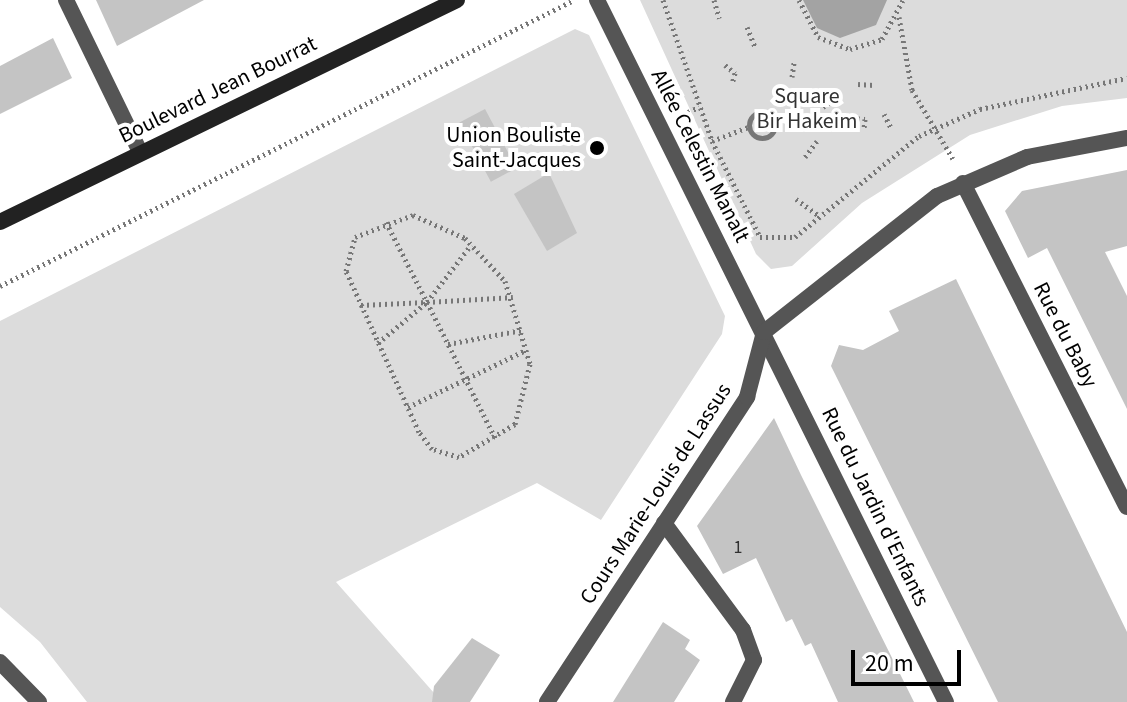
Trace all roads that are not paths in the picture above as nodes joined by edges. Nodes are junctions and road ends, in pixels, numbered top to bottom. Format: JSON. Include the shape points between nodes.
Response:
{"nodes":[{"id":1,"x":66,"y":0,"type":"edge"},
{"id":2,"x":457,"y":0,"type":"edge"},
{"id":3,"x":597,"y":0,"type":"edge"},
{"id":4,"x":1127,"y":138,"type":"edge"},
{"id":5,"x":140,"y":152,"type":"junction"},
{"id":6,"x":963,"y":183,"type":"junction"},
{"id":7,"x":0,"y":222,"type":"edge"},
{"id":8,"x":764,"y":332,"type":"junction"},
{"id":9,"x":1127,"y":507,"type":"edge"},
{"id":10,"x":664,"y":523,"type":"junction"},
{"id":11,"x":0,"y":662,"type":"edge"},
{"id":12,"x":39,"y":702,"type":"edge"},
{"id":13,"x":547,"y":702,"type":"edge"},
{"id":14,"x":733,"y":702,"type":"edge"},
{"id":15,"x":946,"y":702,"type":"edge"}],
"edges":[{"from":1,"to":5,"type":"street"},
{"from":2,"to":5,"type":"main road","name":"Boulevard Jean Bourrat"},
{"from":3,"to":8,"type":"street","name":"Allée Celestin Manalt"},
{"from":4,"to":6,"type":"street","via":[[1027,157]]},
{"from":5,"to":7,"type":"main road","name":"Boulevard Jean Bourrat"},
{"from":6,"to":8,"type":"street","via":[[855,257]]},
{"from":6,"to":9,"type":"street","name":"Rue du Baby"},
{"from":8,"to":10,"type":"street","name":"Cours Marie-Louis de Lassus","via":[[747,397]]},
{"from":8,"to":15,"type":"street","name":"Rue du Jardin d'Enfants"},
{"from":10,"to":13,"type":"street","name":"Cours Marie-Louis de Lassus"},
{"from":10,"to":14,"type":"street","via":[[743,630],[754,660]]},
{"from":11,"to":12,"type":"street"}]}
